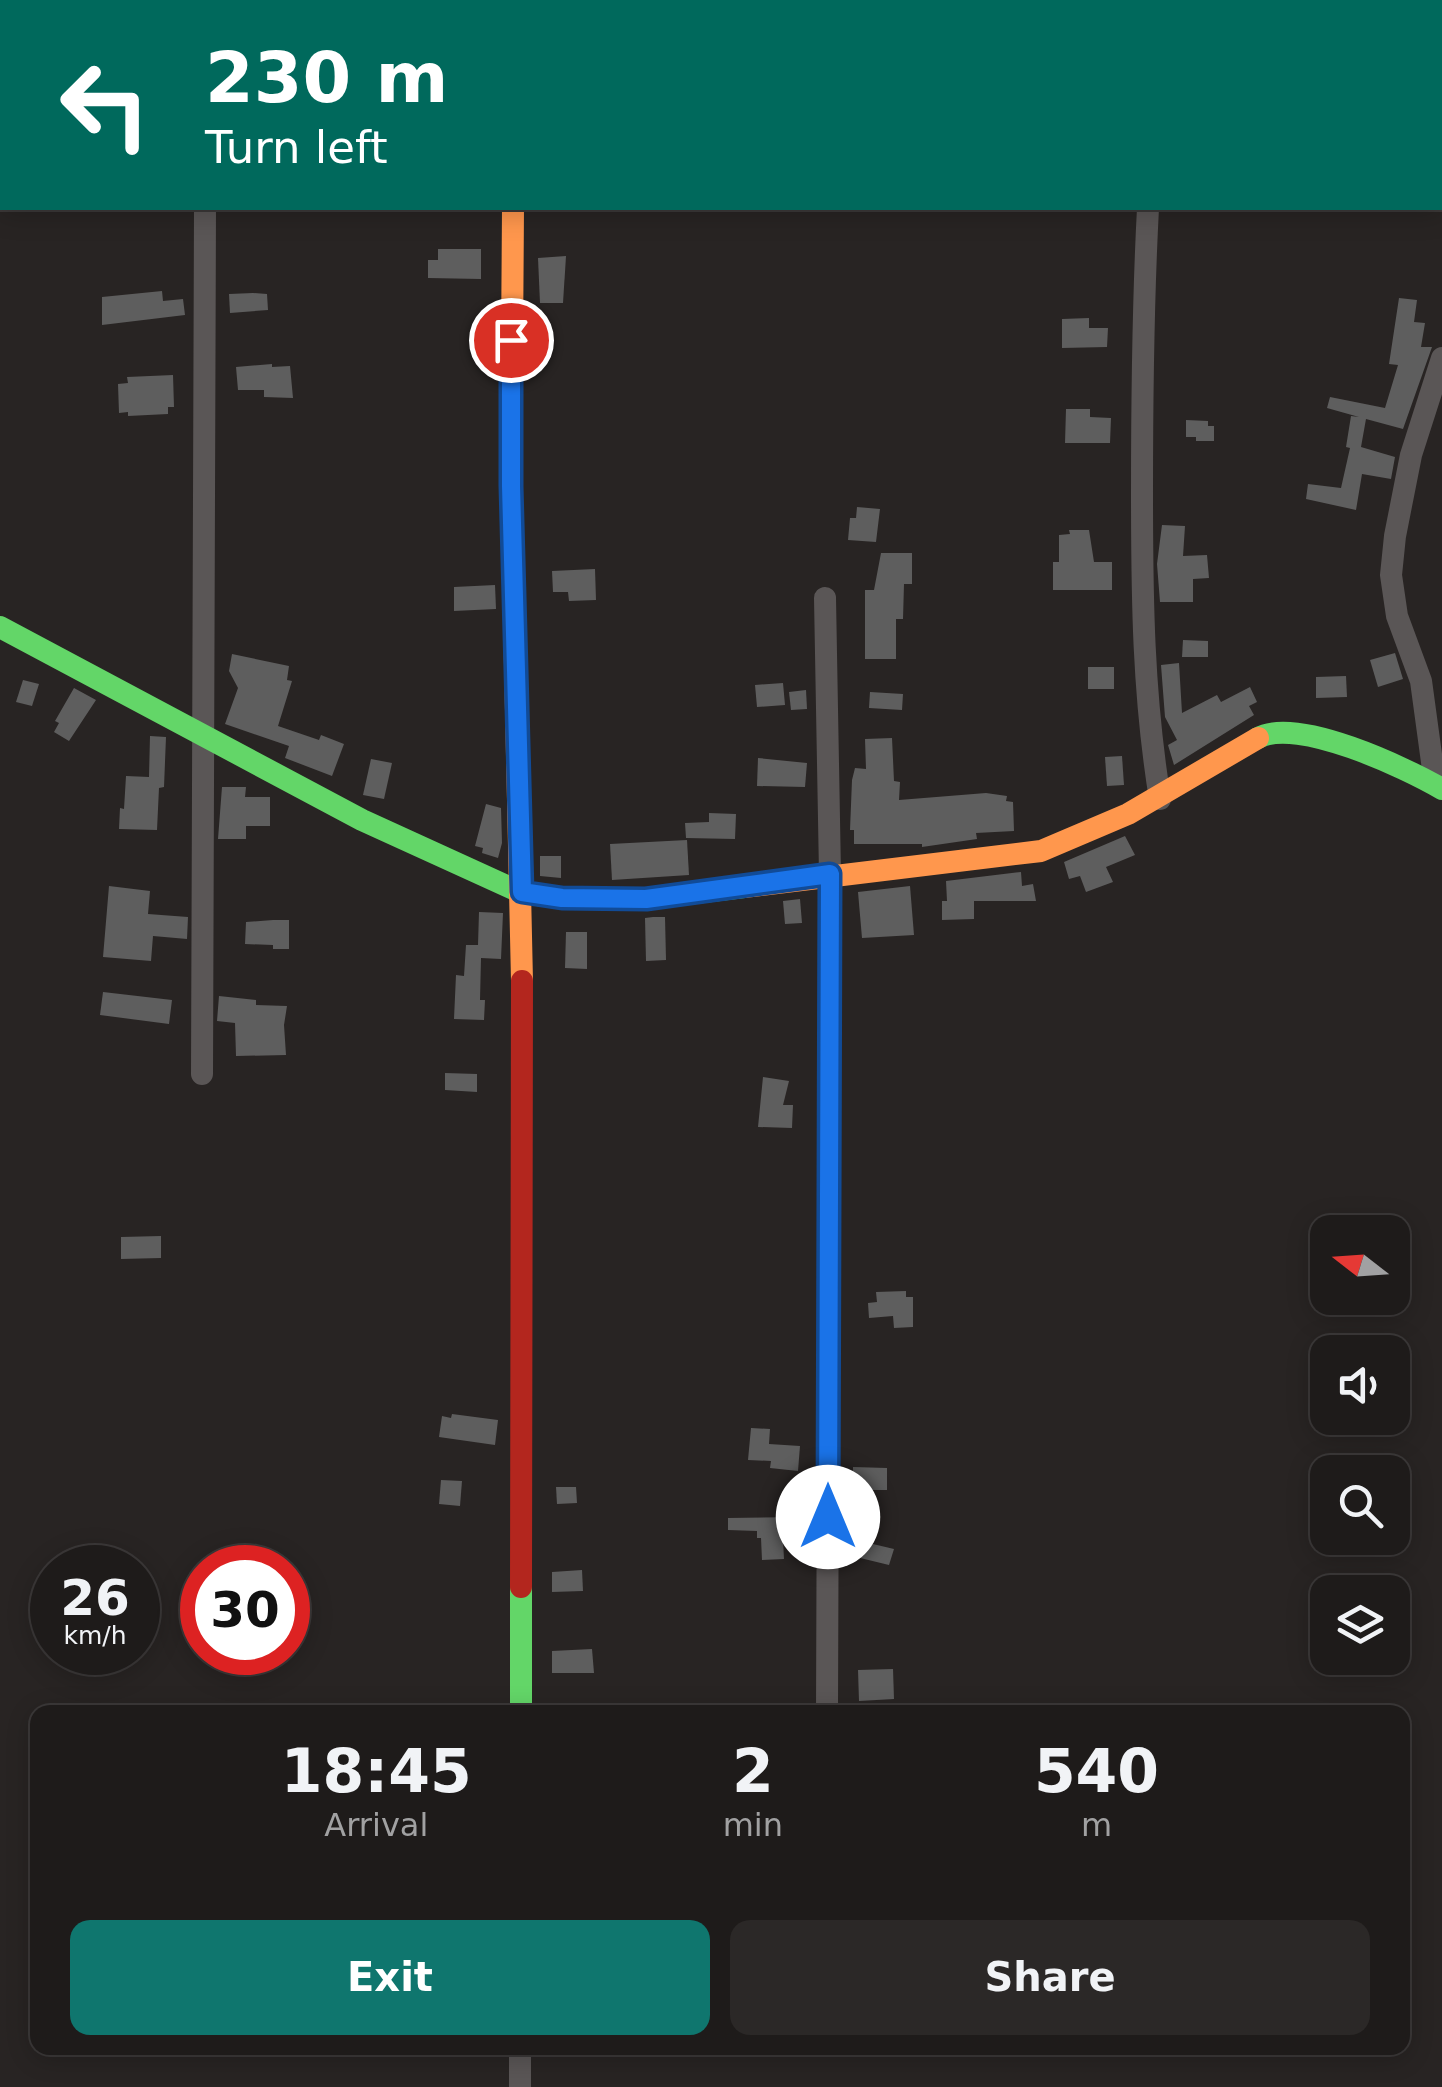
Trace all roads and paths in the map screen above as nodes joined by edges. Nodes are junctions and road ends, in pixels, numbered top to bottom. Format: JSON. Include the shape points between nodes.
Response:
{"nodes":[{"id":1,"x":205,"y":210,"type":"edge"},
{"id":2,"x":514,"y":210,"type":"edge"},
{"id":3,"x":1148,"y":210,"type":"edge"},
{"id":4,"x":1442,"y":358,"type":"edge"},
{"id":5,"x":825,"y":598,"type":"dead end"},
{"id":6,"x":0,"y":626,"type":"edge"},
{"id":7,"x":204,"y":736,"type":"junction"},
{"id":8,"x":1439,"y":786,"type":"edge"},
{"id":9,"x":1160,"y":799,"type":"junction"},
{"id":10,"x":830,"y":874,"type":"junction"},
{"id":11,"x":522,"y":892,"type":"junction"},
{"id":12,"x":202,"y":1074,"type":"dead end"},
{"id":13,"x":521,"y":1705,"type":"edge"},
{"id":14,"x":827,"y":1705,"type":"edge"},
{"id":15,"x":520,"y":2055,"type":"edge"},
{"id":16,"x":520,"y":2087,"type":"edge"}],
"edges":[{"from":1,"to":7,"type":"street"},
{"from":2,"to":11,"type":"street","via":[[511,486]]},
{"from":3,"to":9,"type":"street","via":[[1142,609]]},
{"from":4,"to":8,"type":"street","via":[[1411,454],[1391,575],[1397,616],[1421,681]]},
{"from":5,"to":10,"type":"street"},
{"from":6,"to":7,"type":"street"},
{"from":7,"to":11,"type":"street","via":[[362,820]]},
{"from":7,"to":12,"type":"street"},
{"from":8,"to":9,"type":"street","via":[[1364,750],[1282,733],[1264,734]]},
{"from":9,"to":10,"type":"street","via":[[1041,851]]},
{"from":10,"to":11,"type":"street","via":[[634,900]]},
{"from":10,"to":14,"type":"street"},
{"from":11,"to":13,"type":"street"},
{"from":15,"to":16,"type":"street"}]}
